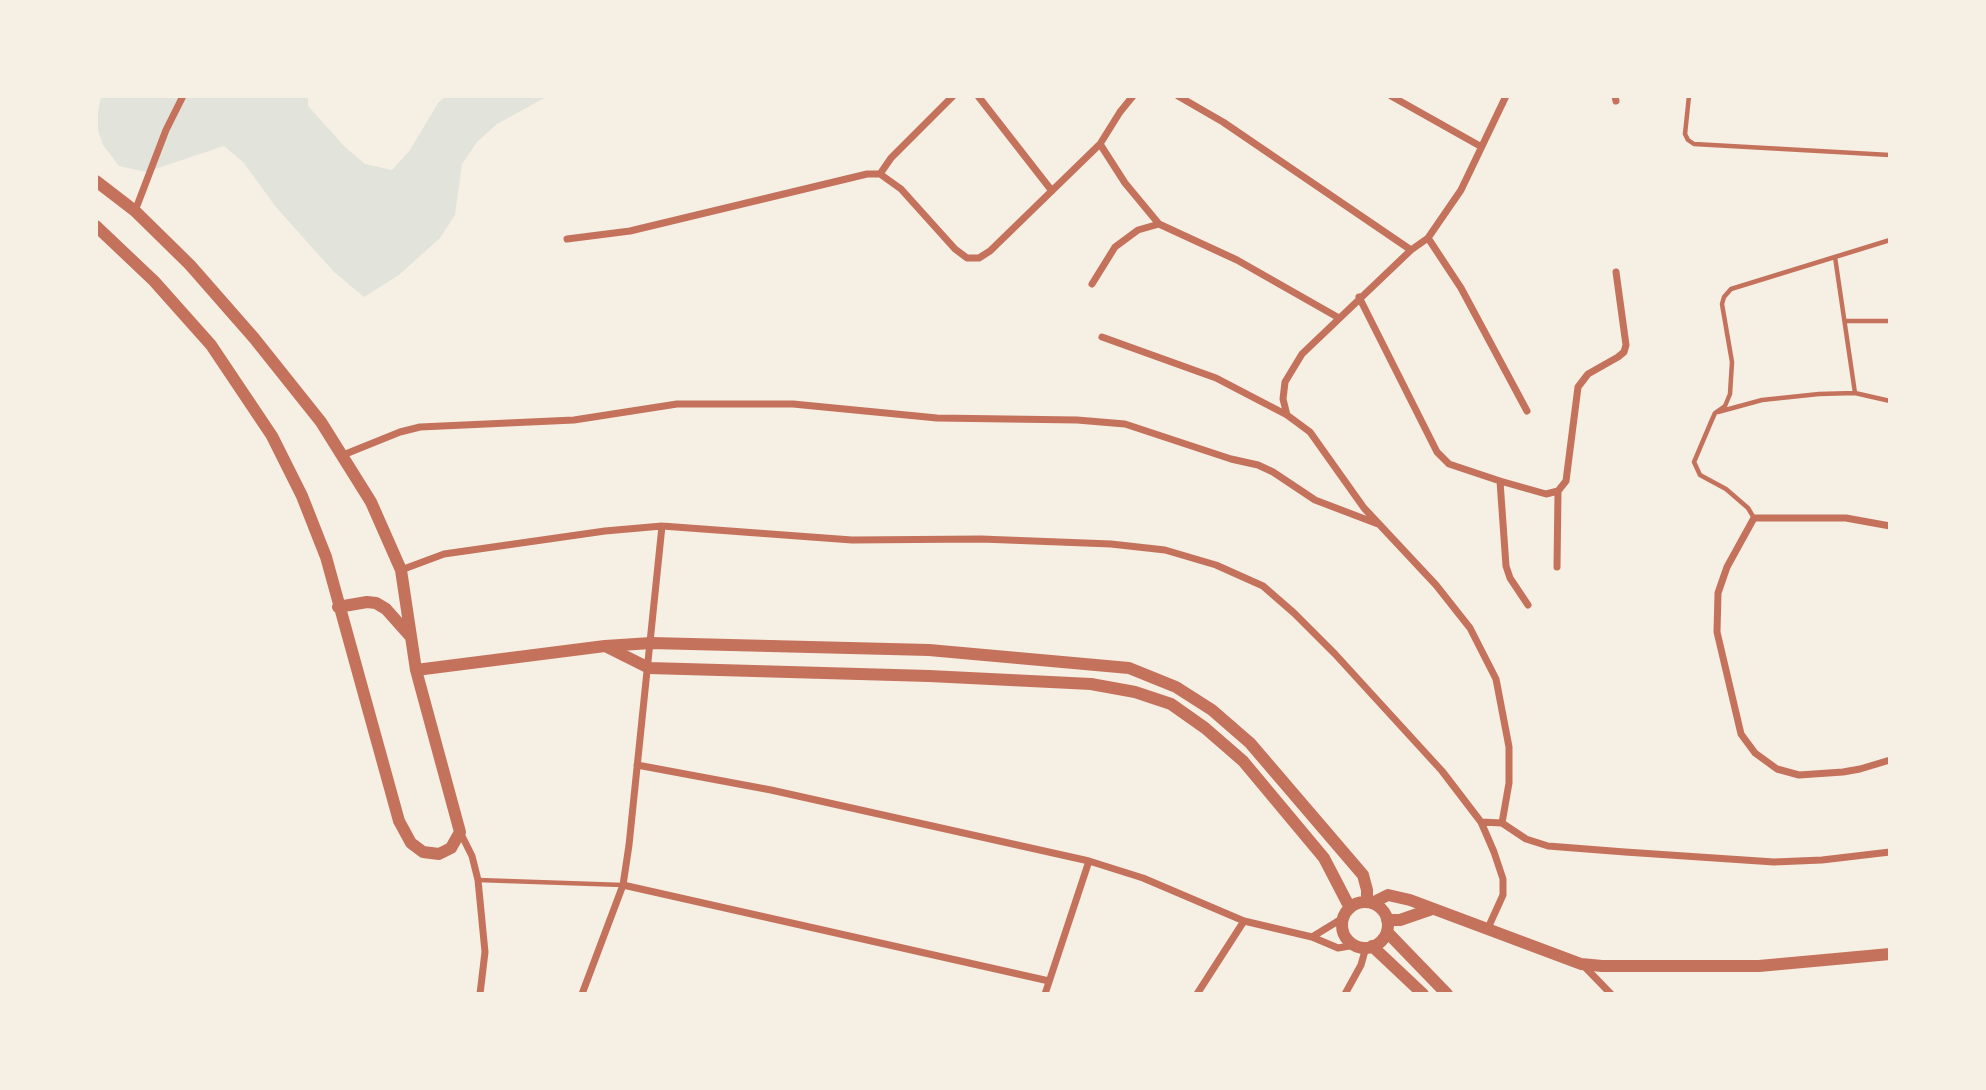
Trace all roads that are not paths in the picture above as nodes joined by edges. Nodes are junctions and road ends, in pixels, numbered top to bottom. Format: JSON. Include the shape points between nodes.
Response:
{"nodes":[{"id":1,"x":183,"y":96,"type":"edge"},
{"id":2,"x":953,"y":96,"type":"edge"},
{"id":3,"x":978,"y":96,"type":"edge"},
{"id":4,"x":1133,"y":96,"type":"edge"},
{"id":5,"x":1178,"y":96,"type":"edge"},
{"id":6,"x":1391,"y":96,"type":"edge"},
{"id":7,"x":1506,"y":96,"type":"edge"},
{"id":8,"x":1689,"y":96,"type":"edge"},
{"id":9,"x":1100,"y":144,"type":"junction"},
{"id":10,"x":1480,"y":146,"type":"junction"},
{"id":11,"x":1890,"y":155,"type":"edge"},
{"id":12,"x":880,"y":174,"type":"junction"},
{"id":13,"x":96,"y":181,"type":"edge"},
{"id":14,"x":1052,"y":191,"type":"junction"},
{"id":15,"x":135,"y":211,"type":"junction"},
{"id":16,"x":1159,"y":224,"type":"junction"},
{"id":17,"x":96,"y":226,"type":"edge"},
{"id":18,"x":1428,"y":238,"type":"junction"},
{"id":19,"x":567,"y":239,"type":"dead end"},
{"id":20,"x":1890,"y":240,"type":"edge"},
{"id":21,"x":1411,"y":250,"type":"junction"},
{"id":22,"x":1835,"y":257,"type":"junction"},
{"id":23,"x":1616,"y":272,"type":"dead end"},
{"id":24,"x":1091,"y":284,"type":"dead end"},
{"id":25,"x":1359,"y":297,"type":"junction"},
{"id":26,"x":1339,"y":318,"type":"junction"},
{"id":27,"x":1845,"y":321,"type":"junction"},
{"id":28,"x":1890,"y":321,"type":"edge"},
{"id":29,"x":1102,"y":337,"type":"dead end"},
{"id":30,"x":1855,"y":393,"type":"junction"},
{"id":31,"x":1890,"y":401,"type":"edge"},
{"id":32,"x":1527,"y":411,"type":"dead end"},
{"id":33,"x":1715,"y":413,"type":"junction"},
{"id":34,"x":1287,"y":415,"type":"junction"},
{"id":35,"x":343,"y":455,"type":"junction"},
{"id":36,"x":1500,"y":481,"type":"junction"},
{"id":37,"x":1558,"y":491,"type":"junction"},
{"id":38,"x":1754,"y":518,"type":"junction"},
{"id":39,"x":1378,"y":524,"type":"junction"},
{"id":40,"x":662,"y":526,"type":"junction"},
{"id":41,"x":1890,"y":526,"type":"edge"},
{"id":42,"x":1558,"y":567,"type":"dead end"},
{"id":43,"x":401,"y":570,"type":"junction"},
{"id":44,"x":1528,"y":605,"type":"dead end"},
{"id":45,"x":338,"y":607,"type":"junction"},
{"id":46,"x":411,"y":636,"type":"junction"},
{"id":47,"x":651,"y":643,"type":"junction"},
{"id":48,"x":604,"y":646,"type":"junction"},
{"id":49,"x":649,"y":668,"type":"junction"},
{"id":50,"x":416,"y":670,"type":"junction"},
{"id":51,"x":1890,"y":760,"type":"edge"},
{"id":52,"x":636,"y":765,"type":"junction"},
{"id":53,"x":1481,"y":822,"type":"junction"},
{"id":54,"x":1502,"y":823,"type":"junction"},
{"id":55,"x":460,"y":832,"type":"junction"},
{"id":56,"x":1890,"y":852,"type":"edge"},
{"id":57,"x":1089,"y":861,"type":"junction"},
{"id":58,"x":478,"y":880,"type":"junction"},
{"id":59,"x":622,"y":885,"type":"junction"},
{"id":60,"x":1369,"y":902,"type":"junction"},
{"id":61,"x":1432,"y":909,"type":"junction"},
{"id":62,"x":1347,"y":913,"type":"junction"},
{"id":63,"x":1244,"y":921,"type":"junction"},
{"id":64,"x":1387,"y":926,"type":"junction"},
{"id":65,"x":1488,"y":928,"type":"junction"},
{"id":66,"x":1312,"y":937,"type":"junction"},
{"id":67,"x":1365,"y":946,"type":"junction"},
{"id":68,"x":1890,"y":954,"type":"edge"},
{"id":69,"x":1581,"y":964,"type":"junction"},
{"id":70,"x":1049,"y":981,"type":"junction"},
{"id":71,"x":480,"y":994,"type":"edge"},
{"id":72,"x":582,"y":994,"type":"edge"},
{"id":73,"x":1045,"y":994,"type":"edge"},
{"id":74,"x":1197,"y":994,"type":"edge"},
{"id":75,"x":1345,"y":994,"type":"edge"},
{"id":76,"x":1423,"y":994,"type":"edge"},
{"id":77,"x":1447,"y":994,"type":"edge"},
{"id":78,"x":1611,"y":994,"type":"edge"}],
"edges":[{"from":1,"to":15,"type":"street"},
{"from":2,"to":12,"type":"street"},
{"from":3,"to":14,"type":"street"},
{"from":4,"to":9,"type":"street"},
{"from":5,"to":21,"type":"street"},
{"from":6,"to":10,"type":"street"},
{"from":7,"to":10,"type":"street"},
{"from":8,"to":11,"type":"lane","via":[[1685,134],[1694,144]]},
{"from":9,"to":14,"type":"street"},
{"from":9,"to":16,"type":"street"},
{"from":10,"to":18,"type":"street","via":[[1461,190]]},
{"from":12,"to":14,"type":"street","via":[[901,189],[967,258],[990,251]]},
{"from":12,"to":19,"type":"street","via":[[630,231]]},
{"from":13,"to":15,"type":"street"},
{"from":15,"to":35,"type":"street","via":[[254,338]]},
{"from":16,"to":24,"type":"street","via":[[1138,230],[1115,247]]},
{"from":16,"to":26,"type":"street","via":[[1237,260]]},
{"from":17,"to":45,"type":"street","via":[[211,345],[272,436],[326,557]]},
{"from":18,"to":21,"type":"street"},
{"from":18,"to":32,"type":"street","via":[[1461,288]]},
{"from":20,"to":22,"type":"lane"},
{"from":21,"to":25,"type":"street"},
{"from":22,"to":27,"type":"lane"},
{"from":22,"to":33,"type":"lane","via":[[1726,293],[1721,304],[1732,379],[1725,406]]},
{"from":23,"to":37,"type":"street","via":[[1626,345],[1624,352],[1588,374],[1578,387],[1566,481]]},
{"from":25,"to":26,"type":"street"},
{"from":25,"to":36,"type":"street","via":[[1437,452],[1449,464]]},
{"from":26,"to":34,"type":"street","via":[[1301,354],[1285,382]]},
{"from":27,"to":28,"type":"lane"},
{"from":27,"to":30,"type":"lane"},
{"from":29,"to":34,"type":"street","via":[[1216,378]]},
{"from":30,"to":31,"type":"lane"},
{"from":30,"to":33,"type":"lane","via":[[1762,400]]},
{"from":33,"to":38,"type":"lane","via":[[1697,452],[1696,470],[1737,498]]},
{"from":34,"to":39,"type":"street","via":[[1310,432]]},
{"from":35,"to":39,"type":"street","via":[[420,427],[574,420],[677,404],[793,404],[937,418],[1077,420],[1125,424],[1258,465],[1315,500]]},
{"from":35,"to":43,"type":"street","via":[[371,502]]},
{"from":36,"to":37,"type":"street","via":[[1546,494]]},
{"from":36,"to":44,"type":"street","via":[[1506,566]]},
{"from":37,"to":42,"type":"street"},
{"from":38,"to":41,"type":"street","via":[[1846,518]]},
{"from":38,"to":51,"type":"street","via":[[1718,593],[1717,632],[1741,734],[1755,753],[1777,769],[1799,775],[1860,769]]},
{"from":39,"to":54,"type":"street","via":[[1470,628],[1496,679],[1509,747]]},
{"from":40,"to":43,"type":"street","via":[[444,554]]},
{"from":40,"to":47,"type":"street"},
{"from":40,"to":53,"type":"street","via":[[852,540],[1111,544],[1165,550],[1216,565],[1263,586],[1294,613],[1442,771]]},
{"from":43,"to":46,"type":"street"},
{"from":45,"to":46,"type":"street","via":[[376,603]]},
{"from":45,"to":55,"type":"street","via":[[399,821],[411,843],[423,852],[439,854],[451,848]]},
{"from":46,"to":50,"type":"street"},
{"from":47,"to":48,"type":"street"},
{"from":47,"to":49,"type":"street"},
{"from":47,"to":60,"type":"street","via":[[929,650],[1129,668],[1176,687],[1250,743],[1363,875]]},
{"from":48,"to":49,"type":"street"},
{"from":48,"to":50,"type":"street"},
{"from":49,"to":52,"type":"street"},
{"from":49,"to":62,"type":"street","via":[[1091,684],[1171,704],[1243,761],[1324,858]]},
{"from":50,"to":55,"type":"street"},
{"from":52,"to":57,"type":"street","via":[[771,790]]},
{"from":52,"to":59,"type":"street"},
{"from":53,"to":54,"type":"street"},
{"from":53,"to":65,"type":"street","via":[[1503,880],[1503,895]]},
{"from":54,"to":56,"type":"street","via":[[1526,839],[1548,846],[1625,852],[1774,862]]},
{"from":55,"to":58,"type":"street"},
{"from":57,"to":63,"type":"street","via":[[1143,878]]},
{"from":57,"to":70,"type":"street"},
{"from":58,"to":59,"type":"lane"},
{"from":58,"to":71,"type":"street","via":[[485,952]]},
{"from":59,"to":70,"type":"street"},
{"from":59,"to":72,"type":"street"},
{"from":60,"to":61,"type":"street","via":[[1388,895]]},
{"from":60,"to":62,"type":"street"},
{"from":60,"to":64,"type":"street","via":[[1382,909]]},
{"from":61,"to":64,"type":"street"},
{"from":61,"to":65,"type":"street"},
{"from":62,"to":66,"type":"street"},
{"from":62,"to":67,"type":"street","via":[[1342,924],[1346,937]]},
{"from":63,"to":66,"type":"street"},
{"from":63,"to":74,"type":"street"},
{"from":64,"to":67,"type":"street","via":[[1379,943]]},
{"from":64,"to":77,"type":"street"},
{"from":65,"to":69,"type":"street"},
{"from":66,"to":67,"type":"street","via":[[1338,948]]},
{"from":67,"to":75,"type":"street","via":[[1362,965]]},
{"from":67,"to":76,"type":"street"},
{"from":68,"to":69,"type":"street","via":[[1759,966]]},
{"from":69,"to":78,"type":"street"},
{"from":70,"to":73,"type":"street"}]}
